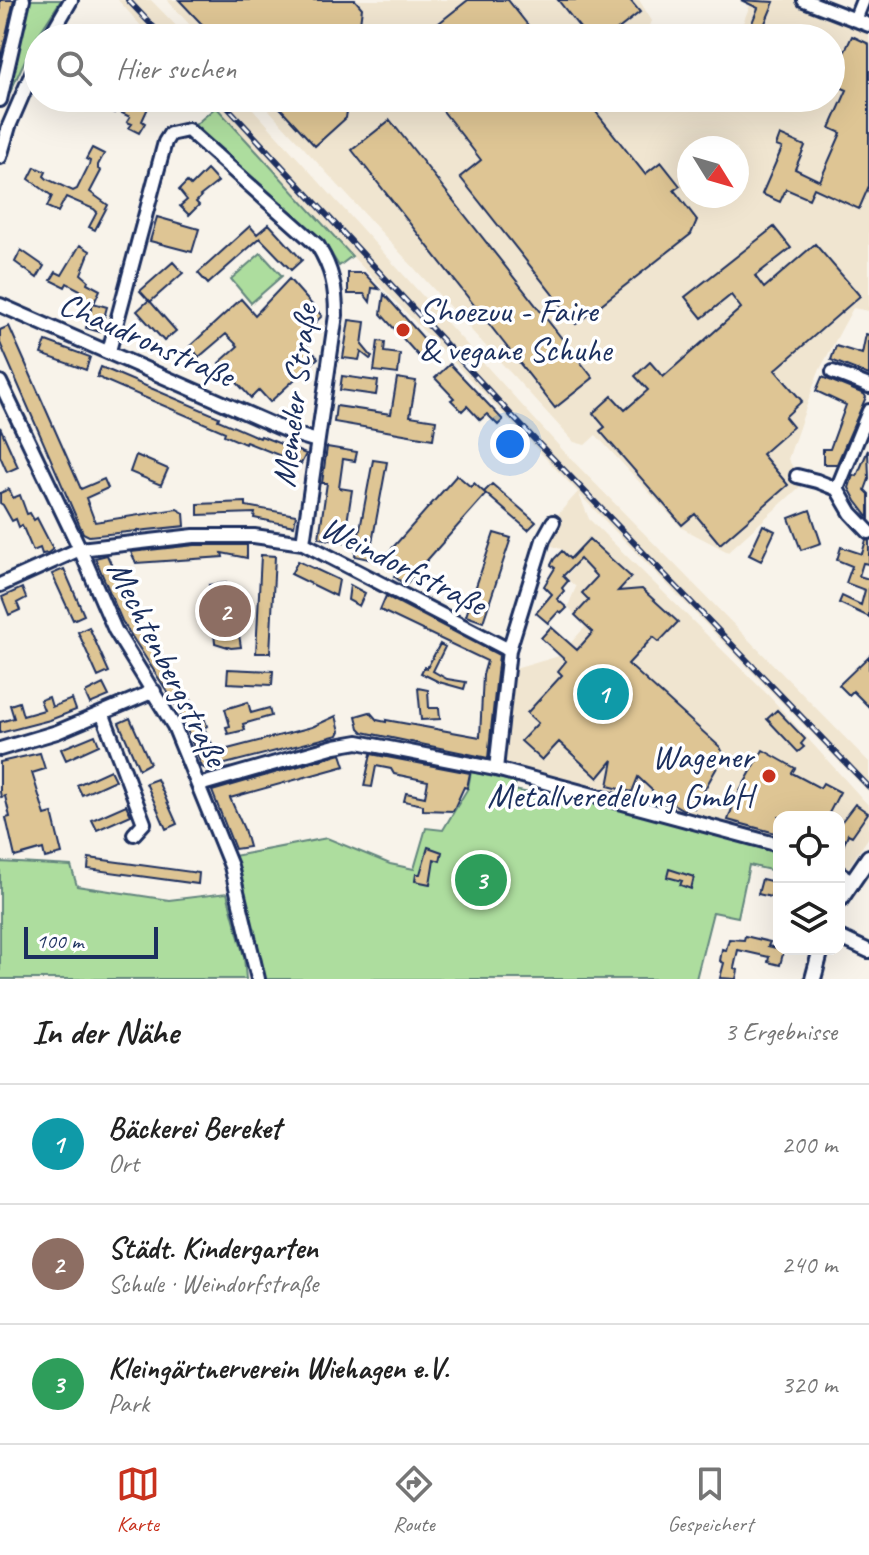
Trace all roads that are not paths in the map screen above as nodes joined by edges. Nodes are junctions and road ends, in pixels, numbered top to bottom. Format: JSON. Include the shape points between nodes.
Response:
{"nodes":[{"id":1,"x":23,"y":0,"type":"edge"},
{"id":2,"x":71,"y":0,"type":"edge"},
{"id":3,"x":804,"y":0,"type":"edge"},
{"id":4,"x":863,"y":0,"type":"edge"},
{"id":5,"x":855,"y":20,"type":"junction"},
{"id":6,"x":57,"y":24,"type":"edge"},
{"id":7,"x":869,"y":25,"type":"edge"},
{"id":8,"x":24,"y":89,"type":"edge"},
{"id":9,"x":0,"y":100,"type":"edge"},
{"id":10,"x":0,"y":157,"type":"edge"},
{"id":11,"x":0,"y":305,"type":"edge"},
{"id":12,"x":109,"y":351,"type":"junction"},
{"id":13,"x":833,"y":372,"type":"dead end"},
{"id":14,"x":0,"y":382,"type":"edge"},
{"id":15,"x":869,"y":386,"type":"edge"},
{"id":16,"x":869,"y":411,"type":"edge"},
{"id":17,"x":317,"y":441,"type":"junction"},
{"id":18,"x":797,"y":476,"type":"dead end"},
{"id":19,"x":837,"y":489,"type":"junction"},
{"id":20,"x":553,"y":522,"type":"dead end"},
{"id":21,"x":869,"y":532,"type":"edge"},
{"id":22,"x":303,"y":543,"type":"junction"},
{"id":23,"x":80,"y":549,"type":"junction"},
{"id":24,"x":0,"y":585,"type":"edge"},
{"id":25,"x":509,"y":650,"type":"junction"},
{"id":26,"x":154,"y":691,"type":"junction"},
{"id":27,"x":103,"y":715,"type":"junction"},
{"id":28,"x":0,"y":749,"type":"edge"},
{"id":29,"x":496,"y":769,"type":"junction"},
{"id":30,"x":199,"y":785,"type":"junction"},
{"id":31,"x":134,"y":834,"type":"dead end"},
{"id":32,"x":773,"y":843,"type":"edge"},
{"id":33,"x":869,"y":857,"type":"edge"},
{"id":34,"x":845,"y":877,"type":"edge"},
{"id":35,"x":845,"y":940,"type":"edge"},
{"id":36,"x":869,"y":951,"type":"edge"},
{"id":37,"x":819,"y":955,"type":"edge"},
{"id":38,"x":258,"y":979,"type":"edge"},
{"id":39,"x":813,"y":979,"type":"edge"}],
"edges":[{"from":1,"to":9,"type":"street"},
{"from":2,"to":6,"type":"street"},
{"from":3,"to":5,"type":"street"},
{"from":4,"to":5,"type":"street"},
{"from":5,"to":7,"type":"street"},
{"from":8,"to":10,"type":"street"},
{"from":11,"to":12,"type":"street","name":"Chaudronstraße"},
{"from":12,"to":17,"type":"street","name":"Chaudronstraße"},
{"from":12,"to":17,"type":"street","name":"Memeler Straße","via":[[165,142],[170,134],[188,130],[318,246],[328,262],[336,315]]},
{"from":13,"to":15,"type":"street"},
{"from":14,"to":23,"type":"street","name":"Mechtenbergstraße"},
{"from":16,"to":19,"type":"street"},
{"from":17,"to":22,"type":"street","name":"Memeler Straße"},
{"from":18,"to":19,"type":"street"},
{"from":19,"to":21,"type":"street"},
{"from":20,"to":25,"type":"street"},
{"from":22,"to":23,"type":"street","name":"Weindorfstraße","via":[[228,534]]},
{"from":22,"to":25,"type":"street","name":"Weindorfstraße"},
{"from":23,"to":24,"type":"street","name":"Weindorfstraße"},
{"from":23,"to":26,"type":"street","name":"Mechtenbergstraße","via":[[115,630]]},
{"from":25,"to":29,"type":"street"},
{"from":26,"to":27,"type":"street"},
{"from":26,"to":30,"type":"street","name":"Mechtenbergstraße"},
{"from":27,"to":28,"type":"street"},
{"from":27,"to":31,"type":"street","via":[[144,823]]},
{"from":29,"to":30,"type":"street","via":[[351,742]]},
{"from":29,"to":32,"type":"street"},
{"from":30,"to":38,"type":"street","name":"Mechtenbergstraße","via":[[231,866]]},
{"from":33,"to":34,"type":"main road"},
{"from":35,"to":36,"type":"street"},
{"from":37,"to":39,"type":"main road"}]}
